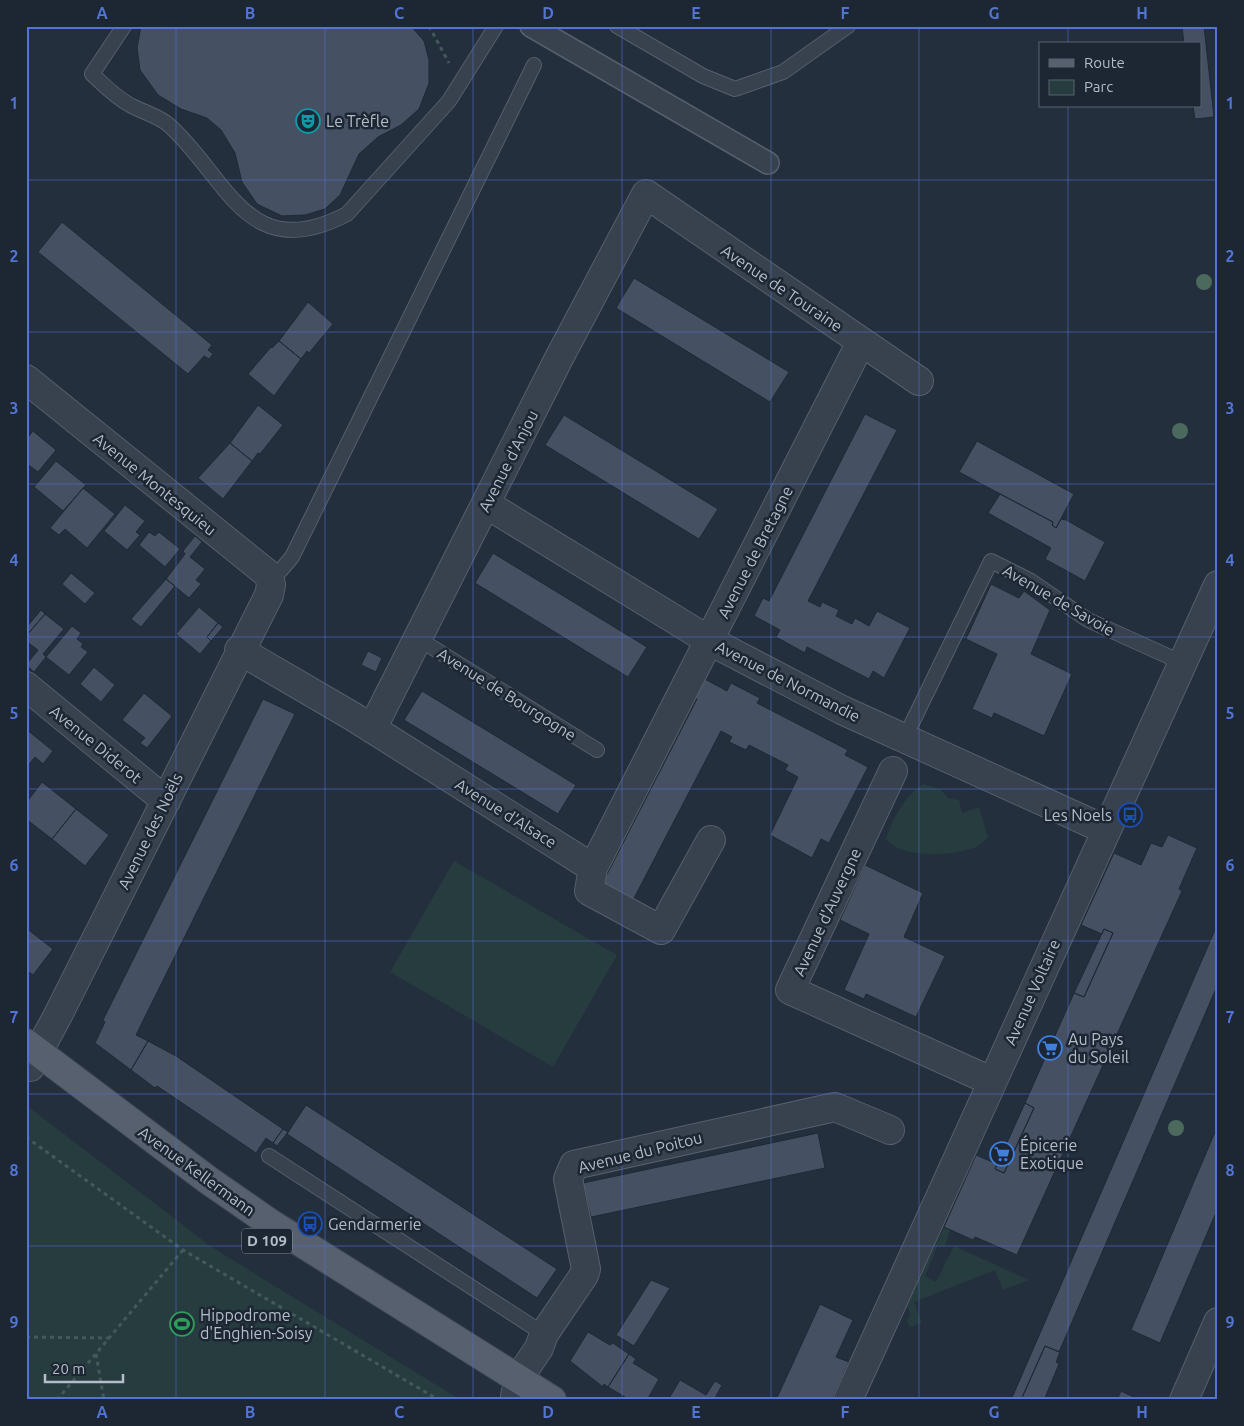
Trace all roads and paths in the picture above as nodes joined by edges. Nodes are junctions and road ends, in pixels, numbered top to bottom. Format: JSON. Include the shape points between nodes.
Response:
{"nodes":[{"id":1,"x":124,"y":26,"type":"edge"},
{"id":2,"x":429,"y":26,"type":"edge"},
{"id":3,"x":496,"y":26,"type":"edge"},
{"id":4,"x":531,"y":26,"type":"edge"},
{"id":5,"x":617,"y":26,"type":"edge"},
{"id":6,"x":848,"y":26,"type":"edge"},
{"id":7,"x":534,"y":65,"type":"dead end"},
{"id":8,"x":459,"y":84,"type":"junction"},
{"id":9,"x":768,"y":163,"type":"dead end"},
{"id":10,"x":646,"y":194,"type":"joint"},
{"id":11,"x":861,"y":342,"type":"junction"},
{"id":12,"x":26,"y":379,"type":"edge"},
{"id":13,"x":919,"y":381,"type":"dead end"},
{"id":14,"x":486,"y":504,"type":"junction"},
{"id":15,"x":269,"y":585,"type":"junction"},
{"id":16,"x":1218,"y":585,"type":"edge"},
{"id":17,"x":417,"y":638,"type":"junction"},
{"id":18,"x":710,"y":641,"type":"junction"},
{"id":19,"x":239,"y":650,"type":"junction"},
{"id":20,"x":1183,"y":663,"type":"junction"},
{"id":21,"x":26,"y":686,"type":"edge"},
{"id":22,"x":912,"y":723,"type":"dead end"},
{"id":23,"x":372,"y":728,"type":"junction"},
{"id":24,"x":597,"y":750,"type":"dead end"},
{"id":25,"x":893,"y":771,"type":"dead end"},
{"id":26,"x":166,"y":801,"type":"junction"},
{"id":27,"x":1106,"y":830,"type":"junction"},
{"id":28,"x":711,"y":840,"type":"dead end"},
{"id":29,"x":593,"y":868,"type":"junction"},
{"id":30,"x":30,"y":1056,"type":"edge"},
{"id":31,"x":991,"y":1081,"type":"junction"},
{"id":32,"x":890,"y":1130,"type":"dead end"},
{"id":33,"x":26,"y":1137,"type":"edge"},
{"id":34,"x":269,"y":1156,"type":"dead end"},
{"id":35,"x":183,"y":1250,"type":"junction"},
{"id":36,"x":1218,"y":1322,"type":"edge"},
{"id":37,"x":544,"y":1334,"type":"junction"},
{"id":38,"x":26,"y":1337,"type":"edge"},
{"id":39,"x":109,"y":1338,"type":"junction"},
{"id":40,"x":96,"y":1354,"type":"junction"},
{"id":41,"x":518,"y":1391,"type":"edge"},
{"id":42,"x":57,"y":1400,"type":"edge"},
{"id":43,"x":104,"y":1400,"type":"edge"},
{"id":44,"x":439,"y":1400,"type":"edge"},
{"id":45,"x":552,"y":1400,"type":"edge"},
{"id":46,"x":848,"y":1400,"type":"edge"},
{"id":47,"x":1184,"y":1400,"type":"edge"}],
"edges":[{"from":1,"to":8,"type":"lane","via":[[92,74],[128,104],[168,124],[245,212],[282,230],[306,230],[347,214],[449,101]]},
{"from":2,"to":8,"type":"path"},
{"from":3,"to":8,"type":"lane"},
{"from":4,"to":9,"type":"street"},
{"from":5,"to":6,"type":"lane","via":[[703,76],[735,89],[783,72]]},
{"from":7,"to":15,"type":"lane","via":[[292,557]]},
{"from":10,"to":11,"type":"street","name":"Avenue de Touraine"},
{"from":10,"to":14,"type":"street","name":"Avenue d'Anjou"},
{"from":11,"to":13,"type":"street","name":"Avenue de Touraine"},
{"from":11,"to":18,"type":"street","name":"Avenue de Bretagne"},
{"from":12,"to":15,"type":"street","name":"Avenue Montesquieu"},
{"from":14,"to":17,"type":"street","name":"Avenue d'Anjou"},
{"from":14,"to":18,"type":"street","name":"Avenue de Normandie"},
{"from":15,"to":19,"type":"street","name":"Avenue des Noëls"},
{"from":16,"to":20,"type":"street","name":"Avenue Voltaire"},
{"from":17,"to":23,"type":"street","name":"Avenue d'Anjou"},
{"from":17,"to":24,"type":"lane","name":"Avenue de Bourgogne"},
{"from":18,"to":27,"type":"street","name":"Avenue de Normandie","via":[[842,710]]},
{"from":18,"to":29,"type":"street","name":"Avenue de Bretagne"},
{"from":19,"to":23,"type":"street","name":"Avenue d'Alsace"},
{"from":19,"to":26,"type":"street","name":"Avenue des Noëls"},
{"from":20,"to":22,"type":"lane","name":"Avenue de Savoie","via":[[1088,620],[1031,581],[990,561]]},
{"from":20,"to":27,"type":"street","name":"Avenue Voltaire"},
{"from":21,"to":26,"type":"street","name":"Avenue Diderot"},
{"from":23,"to":29,"type":"street","name":"Avenue d'Alsace"},
{"from":25,"to":31,"type":"street","name":"Avenue d'Auvergne","via":[[790,990]]},
{"from":26,"to":30,"type":"street","name":"Avenue des Noëls"},
{"from":27,"to":31,"type":"street","name":"Avenue Voltaire"},
{"from":28,"to":29,"type":"street","via":[[661,930],[589,891]]},
{"from":30,"to":41,"type":"main road","name":"Avenue Kellermann","number":"D 109","via":[[177,1178],[277,1248]]},
{"from":31,"to":46,"type":"street","name":"Avenue Voltaire"},
{"from":32,"to":37,"type":"street","name":"Avenue du Poitou","via":[[835,1107],[574,1165],[568,1179],[586,1269]]},
{"from":33,"to":35,"type":"path"},
{"from":34,"to":37,"type":"lane"},
{"from":35,"to":39,"type":"path"},
{"from":35,"to":44,"type":"path"},
{"from":36,"to":47,"type":"street"},
{"from":37,"to":41,"type":"street","name":"Avenue du Poitou"},
{"from":38,"to":39,"type":"path"},
{"from":39,"to":40,"type":"path"},
{"from":40,"to":42,"type":"path"},
{"from":40,"to":43,"type":"path"},
{"from":41,"to":45,"type":"main road","name":"Avenue Kellermann","number":"D 109"}]}
